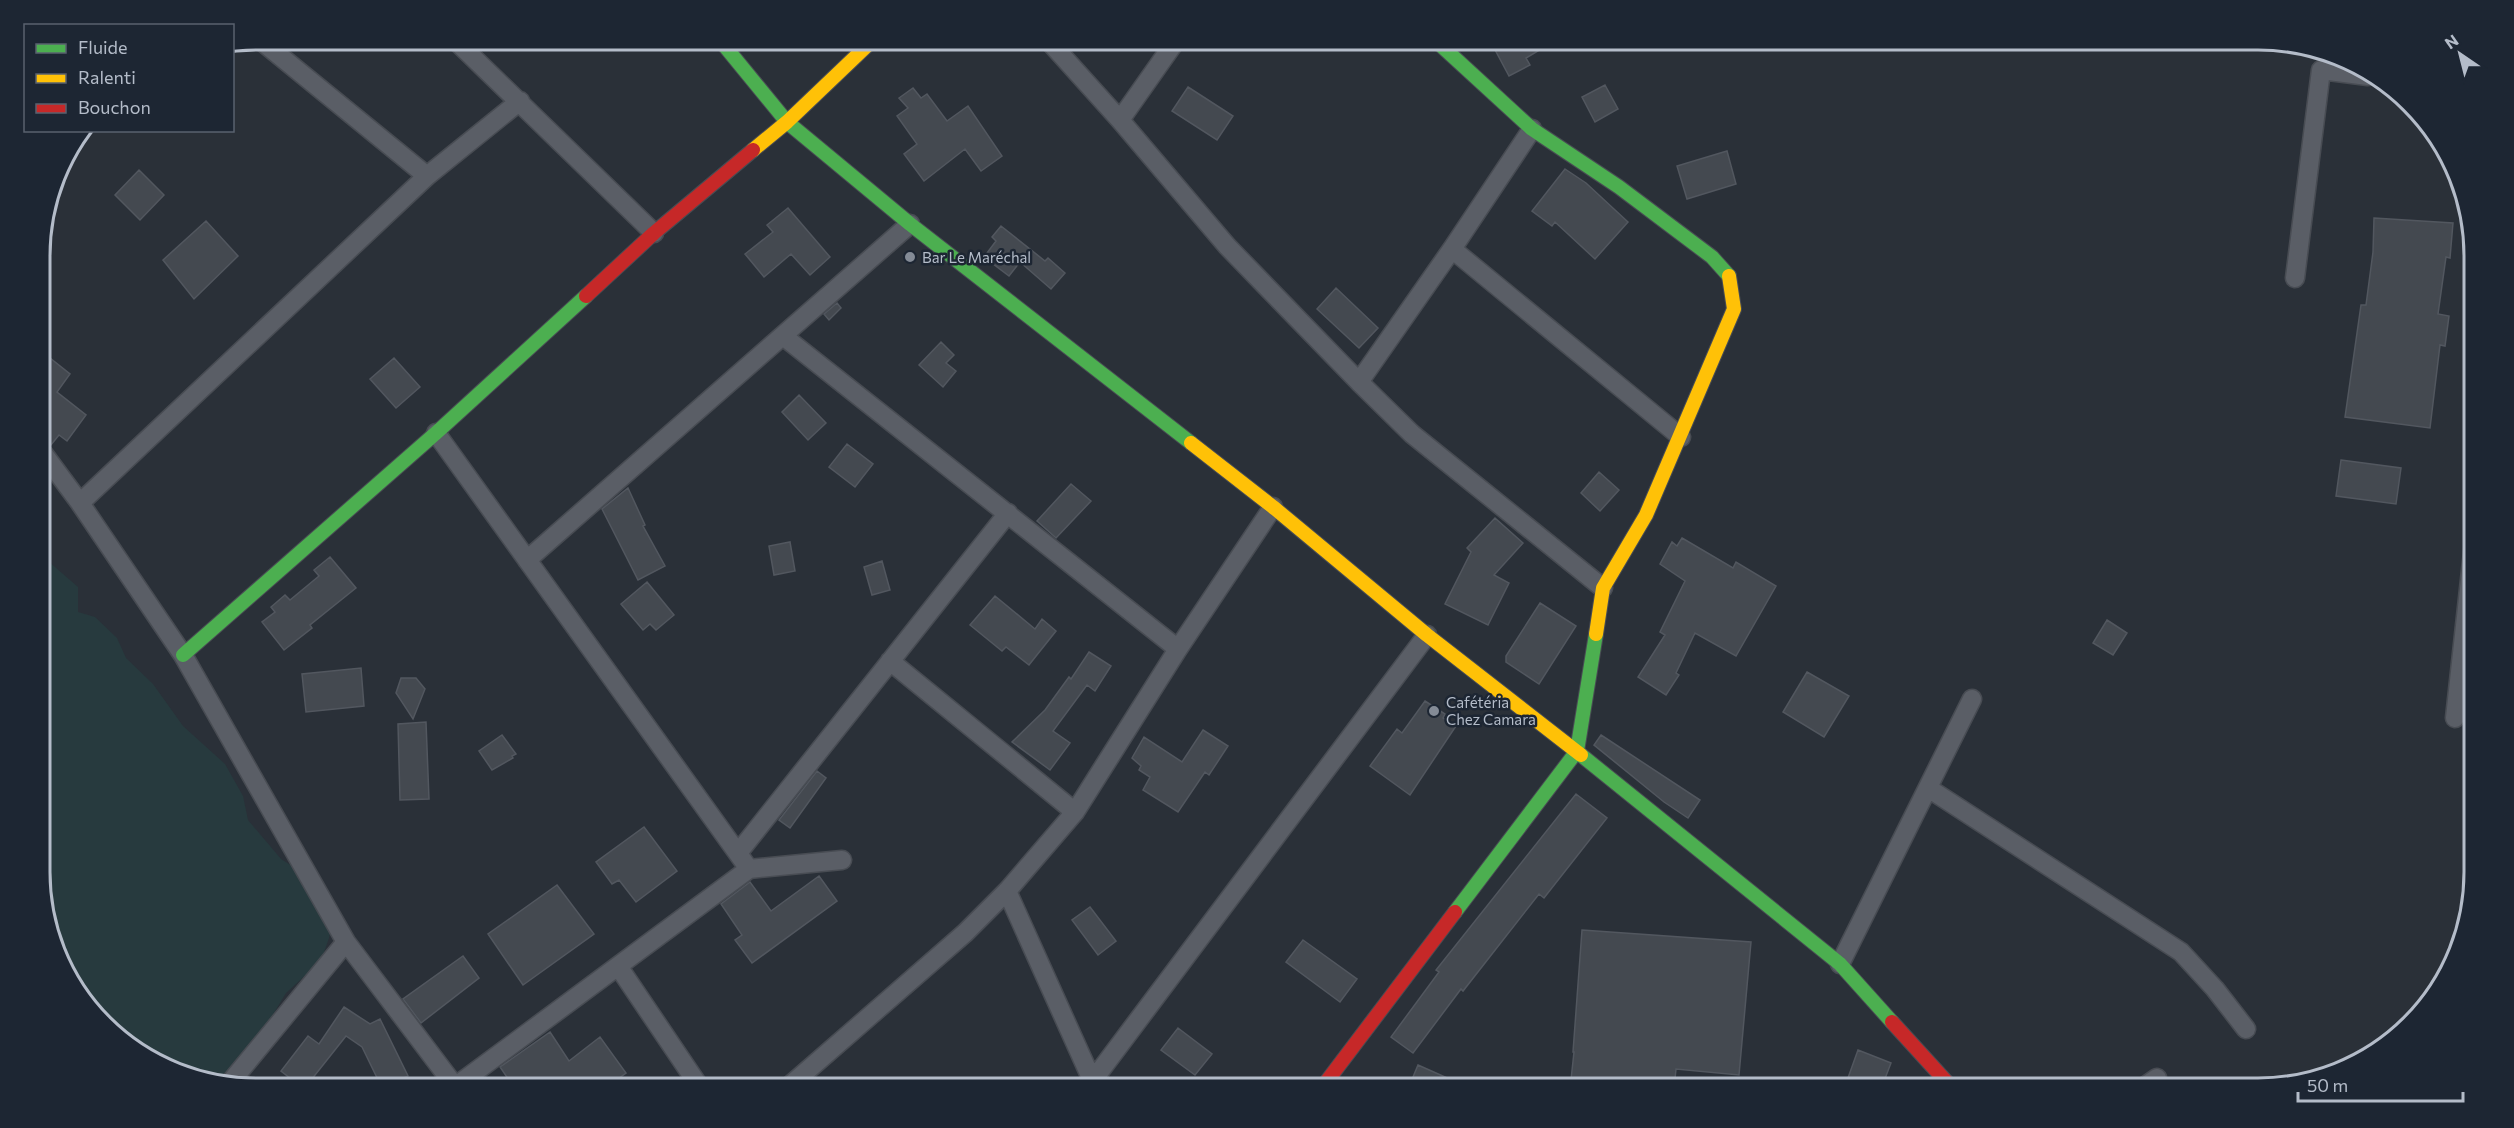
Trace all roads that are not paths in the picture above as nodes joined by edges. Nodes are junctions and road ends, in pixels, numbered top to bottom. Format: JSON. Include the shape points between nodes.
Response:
{"nodes":[{"id":1,"x":272,"y":50,"type":"edge"},
{"id":2,"x":466,"y":50,"type":"edge"},
{"id":3,"x":728,"y":50,"type":"edge"},
{"id":4,"x":862,"y":50,"type":"edge"},
{"id":5,"x":1057,"y":50,"type":"edge"},
{"id":6,"x":1169,"y":50,"type":"edge"},
{"id":7,"x":1446,"y":50,"type":"edge"},
{"id":8,"x":2357,"y":75,"type":"edge"},
{"id":9,"x":520,"y":101,"type":"junction"},
{"id":10,"x":1120,"y":120,"type":"junction"},
{"id":11,"x":787,"y":122,"type":"junction"},
{"id":12,"x":1532,"y":129,"type":"junction"},
{"id":13,"x":427,"y":176,"type":"junction"},
{"id":14,"x":910,"y":224,"type":"junction"},
{"id":15,"x":654,"y":233,"type":"junction"},
{"id":16,"x":1452,"y":249,"type":"junction"},
{"id":17,"x":2295,"y":278,"type":"dead end"},
{"id":18,"x":783,"y":336,"type":"junction"},
{"id":19,"x":1359,"y":382,"type":"junction"},
{"id":20,"x":436,"y":433,"type":"junction"},
{"id":21,"x":1681,"y":437,"type":"junction"},
{"id":22,"x":50,"y":462,"type":"edge"},
{"id":23,"x":80,"y":503,"type":"junction"},
{"id":24,"x":1273,"y":507,"type":"junction"},
{"id":25,"x":1008,"y":513,"type":"junction"},
{"id":26,"x":527,"y":560,"type":"junction"},
{"id":27,"x":1603,"y":588,"type":"junction"},
{"id":28,"x":1427,"y":635,"type":"junction"},
{"id":29,"x":2464,"y":635,"type":"edge"},
{"id":30,"x":1178,"y":649,"type":"junction"},
{"id":31,"x":183,"y":655,"type":"junction"},
{"id":32,"x":890,"y":661,"type":"junction"},
{"id":33,"x":1972,"y":699,"type":"dead end"},
{"id":34,"x":2455,"y":718,"type":"dead end"},
{"id":35,"x":1577,"y":751,"type":"junction"},
{"id":36,"x":1928,"y":788,"type":"junction"},
{"id":37,"x":1075,"y":812,"type":"junction"},
{"id":38,"x":738,"y":854,"type":"junction"},
{"id":39,"x":843,"y":860,"type":"dead end"},
{"id":40,"x":749,"y":869,"type":"junction"},
{"id":41,"x":1008,"y":891,"type":"junction"},
{"id":42,"x":346,"y":942,"type":"junction"},
{"id":43,"x":1840,"y":964,"type":"junction"},
{"id":44,"x":618,"y":966,"type":"junction"},
{"id":45,"x":2246,"y":1029,"type":"dead end"},
{"id":46,"x":235,"y":1077,"type":"edge"},
{"id":47,"x":448,"y":1078,"type":"edge"},
{"id":48,"x":468,"y":1078,"type":"edge"},
{"id":49,"x":694,"y":1078,"type":"edge"},
{"id":50,"x":799,"y":1078,"type":"edge"},
{"id":51,"x":1086,"y":1078,"type":"edge"},
{"id":52,"x":1097,"y":1078,"type":"edge"},
{"id":53,"x":1329,"y":1078,"type":"edge"},
{"id":54,"x":1943,"y":1078,"type":"edge"}],
"edges":[{"from":1,"to":13,"type":"street"},
{"from":2,"to":9,"type":"street"},
{"from":3,"to":11,"type":"street"},
{"from":4,"to":11,"type":"street"},
{"from":5,"to":10,"type":"street"},
{"from":6,"to":10,"type":"street"},
{"from":7,"to":12,"type":"street"},
{"from":8,"to":17,"type":"street","via":[[2321,70]]},
{"from":9,"to":13,"type":"street"},
{"from":9,"to":15,"type":"street"},
{"from":10,"to":19,"type":"street","via":[[1227,246]]},
{"from":11,"to":14,"type":"street"},
{"from":11,"to":15,"type":"street"},
{"from":12,"to":16,"type":"street"},
{"from":12,"to":21,"type":"street","via":[[1619,187],[1712,257],[1731,278],[1734,309]]},
{"from":13,"to":23,"type":"street"},
{"from":14,"to":18,"type":"street"},
{"from":14,"to":24,"type":"street"},
{"from":15,"to":20,"type":"street"},
{"from":16,"to":19,"type":"street"},
{"from":16,"to":21,"type":"street"},
{"from":18,"to":25,"type":"street"},
{"from":18,"to":26,"type":"street"},
{"from":19,"to":27,"type":"street","via":[[1412,434]]},
{"from":20,"to":26,"type":"street"},
{"from":20,"to":31,"type":"street"},
{"from":21,"to":27,"type":"street","via":[[1646,514]]},
{"from":22,"to":23,"type":"street"},
{"from":23,"to":31,"type":"street"},
{"from":24,"to":28,"type":"street"},
{"from":24,"to":30,"type":"street"},
{"from":25,"to":30,"type":"street"},
{"from":25,"to":32,"type":"street"},
{"from":26,"to":38,"type":"street"},
{"from":27,"to":35,"type":"street"},
{"from":28,"to":35,"type":"street"},
{"from":28,"to":52,"type":"street"},
{"from":29,"to":34,"type":"street"},
{"from":30,"to":37,"type":"street"},
{"from":31,"to":42,"type":"street"},
{"from":32,"to":37,"type":"street"},
{"from":32,"to":38,"type":"street"},
{"from":33,"to":36,"type":"street"},
{"from":35,"to":43,"type":"street"},
{"from":35,"to":53,"type":"street"},
{"from":36,"to":43,"type":"street"},
{"from":36,"to":45,"type":"street","via":[[2181,952]]},
{"from":37,"to":41,"type":"street"},
{"from":38,"to":40,"type":"street"},
{"from":39,"to":40,"type":"street"},
{"from":40,"to":44,"type":"street"},
{"from":41,"to":50,"type":"street"},
{"from":41,"to":51,"type":"street"},
{"from":42,"to":46,"type":"street"},
{"from":42,"to":47,"type":"street"},
{"from":43,"to":54,"type":"street"},
{"from":44,"to":48,"type":"street"},
{"from":44,"to":49,"type":"street"}]}
